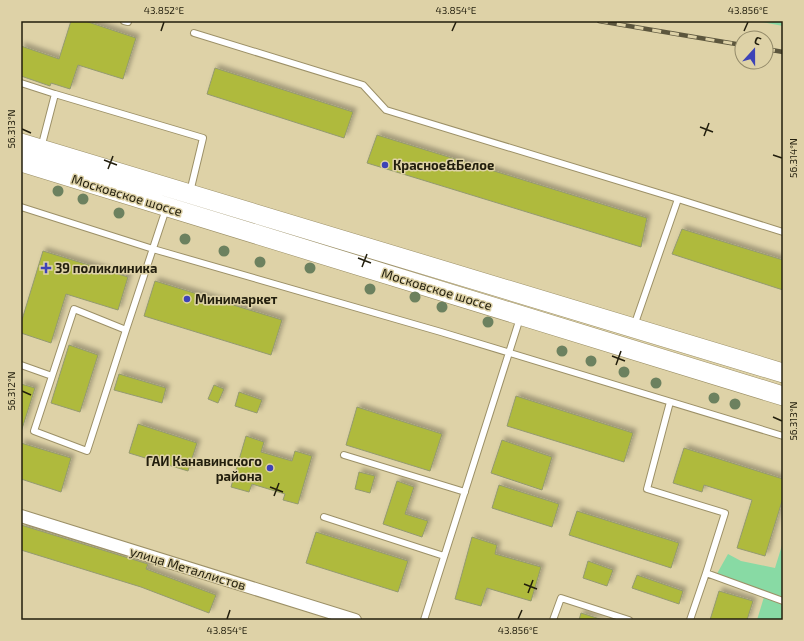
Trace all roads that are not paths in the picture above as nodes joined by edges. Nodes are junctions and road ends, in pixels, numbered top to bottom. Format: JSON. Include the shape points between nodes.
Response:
{"nodes":[{"id":1,"x":194,"y":33,"type":"dead end"},
{"id":2,"x":21,"y":83,"type":"edge"},
{"id":3,"x":55,"y":94,"type":"junction"},
{"id":4,"x":21,"y":143,"type":"edge"},
{"id":5,"x":40,"y":149,"type":"junction"},
{"id":6,"x":21,"y":162,"type":"edge"},
{"id":7,"x":190,"y":194,"type":"junction"},
{"id":8,"x":678,"y":199,"type":"junction"},
{"id":9,"x":21,"y":207,"type":"edge"},
{"id":10,"x":167,"y":207,"type":"junction"},
{"id":11,"x":783,"y":232,"type":"edge"},
{"id":12,"x":153,"y":249,"type":"junction"},
{"id":13,"x":521,"y":315,"type":"junction"},
{"id":14,"x":633,"y":328,"type":"junction"},
{"id":15,"x":126,"y":330,"type":"junction"},
{"id":16,"x":509,"y":353,"type":"junction"},
{"id":17,"x":21,"y":365,"type":"edge"},
{"id":18,"x":783,"y":373,"type":"edge"},
{"id":19,"x":52,"y":376,"type":"junction"},
{"id":20,"x":783,"y":396,"type":"edge"},
{"id":21,"x":670,"y":402,"type":"junction"},
{"id":22,"x":783,"y":436,"type":"edge"},
{"id":23,"x":344,"y":455,"type":"dead end"},
{"id":24,"x":465,"y":492,"type":"junction"},
{"id":25,"x":21,"y":516,"type":"edge"},
{"id":26,"x":324,"y":517,"type":"dead end"},
{"id":27,"x":444,"y":556,"type":"junction"},
{"id":28,"x":706,"y":573,"type":"junction"},
{"id":29,"x":783,"y":601,"type":"edge"},
{"id":30,"x":355,"y":620,"type":"edge"},
{"id":31,"x":424,"y":620,"type":"edge"},
{"id":32,"x":553,"y":620,"type":"edge"},
{"id":33,"x":629,"y":620,"type":"edge"},
{"id":34,"x":690,"y":620,"type":"edge"}],
"edges":[{"from":1,"to":8,"type":"lane","via":[[363,85],[386,110]]},
{"from":2,"to":3,"type":"lane"},
{"from":3,"to":5,"type":"lane"},
{"from":3,"to":7,"type":"lane","via":[[203,138]]},
{"from":4,"to":5,"type":"main road","name":"Московское шоссе"},
{"from":5,"to":7,"type":"main road","name":"Московское шоссе"},
{"from":6,"to":10,"type":"main road","name":"Московское шоссе"},
{"from":7,"to":14,"type":"main road","name":"Московское шоссе"},
{"from":8,"to":11,"type":"lane"},
{"from":8,"to":14,"type":"lane"},
{"from":9,"to":12,"type":"lane"},
{"from":10,"to":12,"type":"lane"},
{"from":10,"to":13,"type":"main road","name":"Московское шоссе"},
{"from":12,"to":15,"type":"lane"},
{"from":12,"to":16,"type":"lane"},
{"from":13,"to":16,"type":"lane"},
{"from":13,"to":20,"type":"main road","name":"Московское шоссе"},
{"from":14,"to":18,"type":"main road","name":"Московское шоссе"},
{"from":15,"to":19,"type":"lane","via":[[74,310]]},
{"from":15,"to":19,"type":"lane","via":[[87,451],[34,431]]},
{"from":16,"to":21,"type":"lane"},
{"from":16,"to":24,"type":"lane"},
{"from":17,"to":19,"type":"lane"},
{"from":21,"to":22,"type":"lane"},
{"from":21,"to":28,"type":"lane","via":[[647,489],[724,513]]},
{"from":23,"to":24,"type":"lane"},
{"from":24,"to":27,"type":"lane"},
{"from":25,"to":30,"type":"street","name":"улица Металлистов"},
{"from":26,"to":27,"type":"lane"},
{"from":27,"to":31,"type":"lane"},
{"from":28,"to":29,"type":"lane"},
{"from":28,"to":34,"type":"lane"},
{"from":32,"to":33,"type":"lane","via":[[560,598]]}]}
